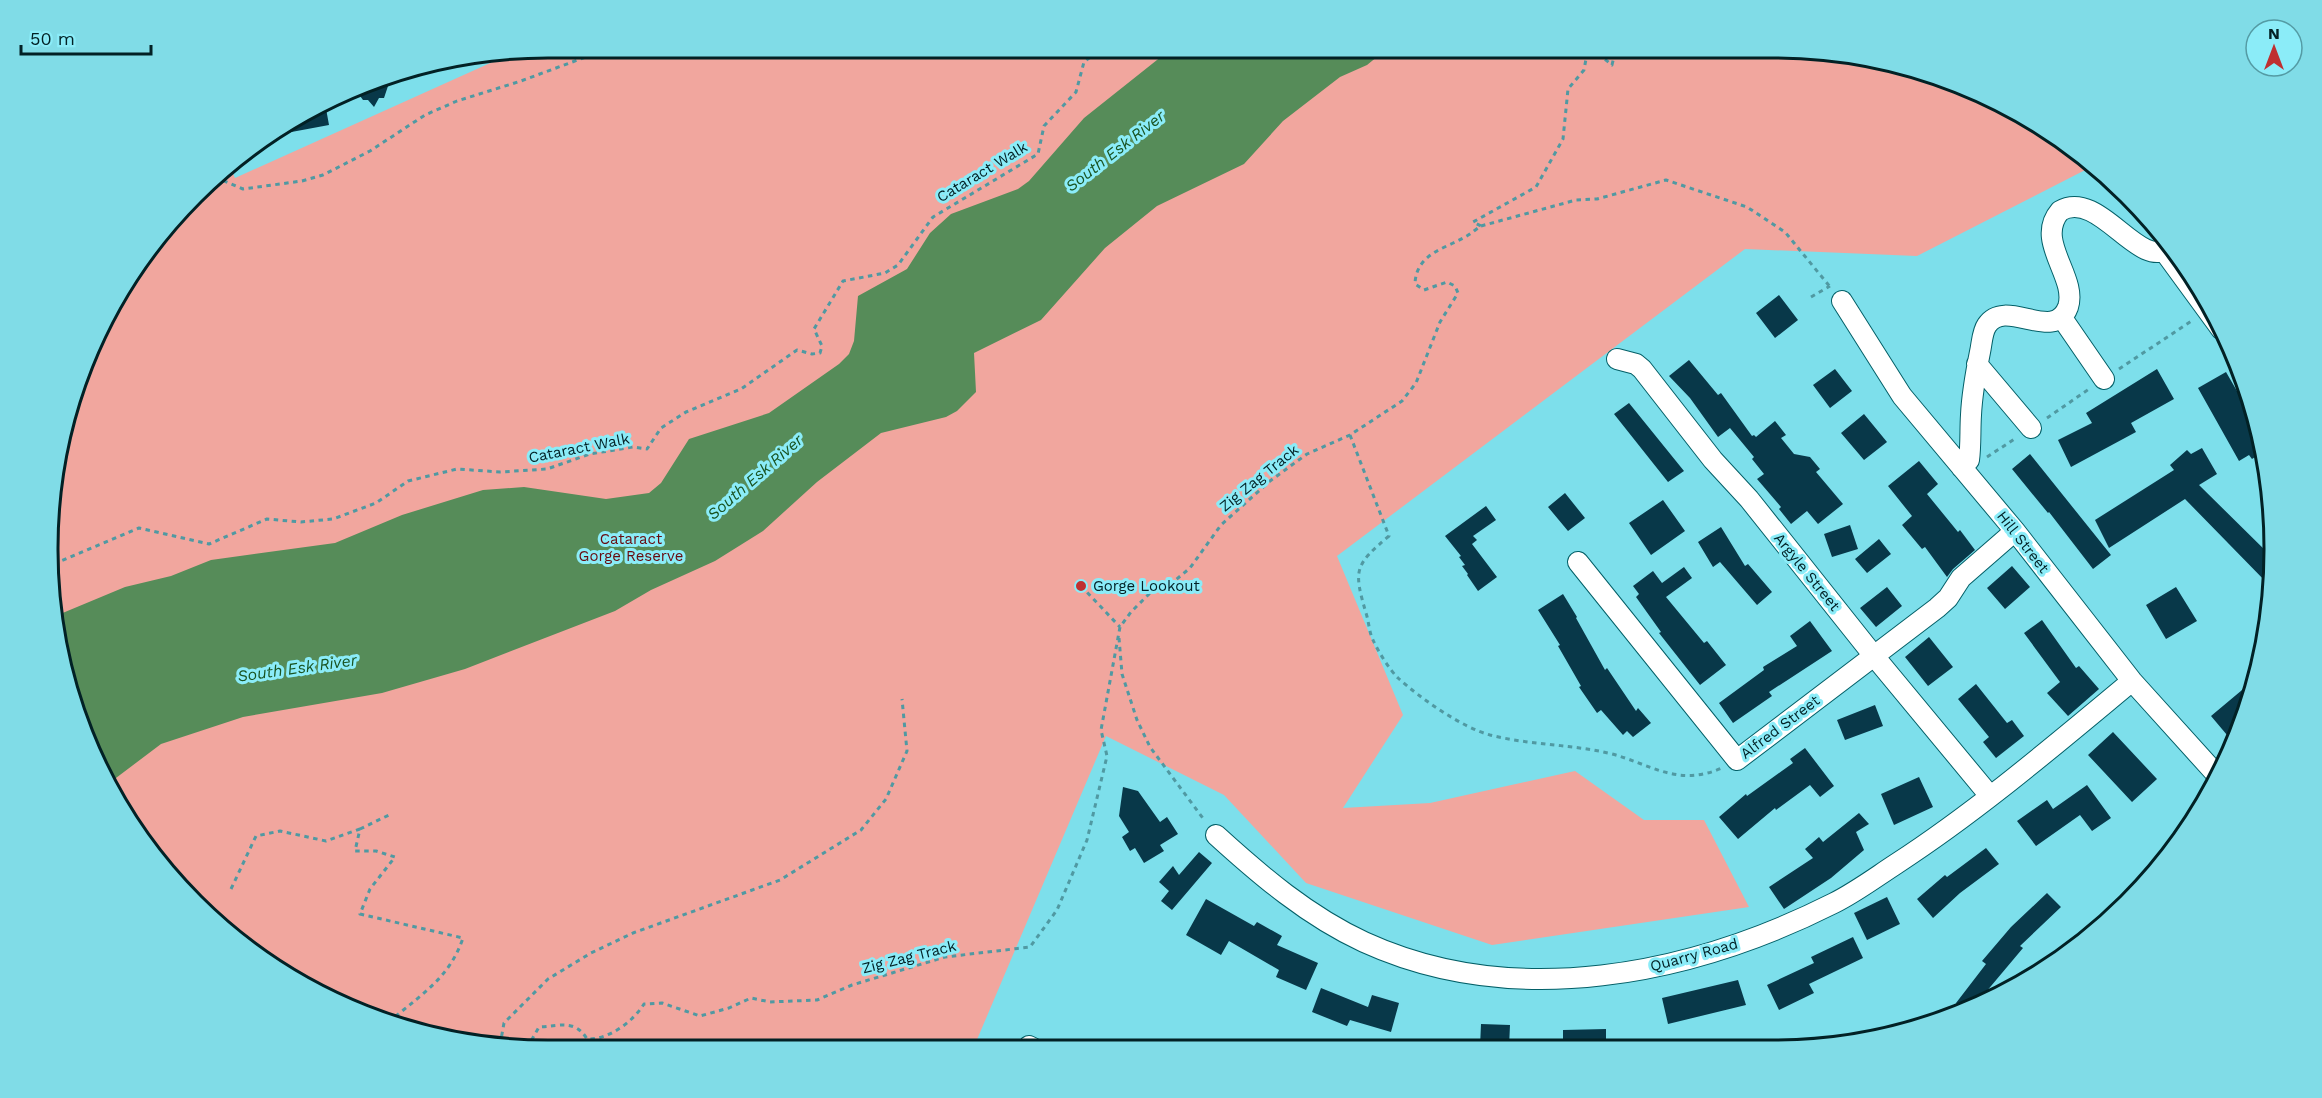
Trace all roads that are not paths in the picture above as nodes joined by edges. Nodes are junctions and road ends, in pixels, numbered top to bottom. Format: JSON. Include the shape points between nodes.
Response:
{"nodes":[{"id":1,"x":2161,"y":249,"type":"edge"},
{"id":2,"x":1842,"y":301,"type":"road end"},
{"id":3,"x":2062,"y":318,"type":"junction"},
{"id":4,"x":1617,"y":359,"type":"dead end"},
{"id":5,"x":1977,"y":364,"type":"junction"},
{"id":6,"x":2104,"y":379,"type":"dead end"},
{"id":7,"x":2031,"y":428,"type":"road end"},
{"id":8,"x":1962,"y":468,"type":"junction"},
{"id":9,"x":2015,"y":531,"type":"junction"},
{"id":10,"x":1578,"y":562,"type":"dead end"},
{"id":11,"x":1874,"y":656,"type":"junction"},
{"id":12,"x":2132,"y":681,"type":"junction"},
{"id":13,"x":2211,"y":769,"type":"edge"},
{"id":14,"x":1990,"y":796,"type":"junction"},
{"id":15,"x":1216,"y":835,"type":"road end"}],
"edges":[{"from":1,"to":3,"type":"street","via":[[2147,250],[2090,211],[2060,211],[2052,237],[2069,297]]},
{"from":2,"to":8,"type":"street","name":"Hill Street","via":[[1902,396]]},
{"from":3,"to":5,"type":"street","via":[[2050,322],[1995,318],[1986,327]]},
{"from":3,"to":6,"type":"street"},
{"from":4,"to":11,"type":"street","name":"Argyle Street","via":[[1642,369]]},
{"from":5,"to":7,"type":"street"},
{"from":5,"to":8,"type":"street","via":[[1969,460]]},
{"from":8,"to":9,"type":"street","name":"Hill Street"},
{"from":9,"to":11,"type":"street","name":"Alfred Street","via":[[1961,578],[1937,608]]},
{"from":9,"to":12,"type":"street","name":"Hill Street"},
{"from":10,"to":11,"type":"street","name":"Alfred Street","via":[[1737,760]]},
{"from":11,"to":14,"type":"street","name":"Argyle Street"},
{"from":12,"to":13,"type":"street","name":"Hill Street"},
{"from":12,"to":14,"type":"street","name":"Quarry Road"},
{"from":14,"to":15,"type":"street","name":"Quarry Road","via":[[1866,884],[1770,931],[1660,966],[1577,978],[1478,976],[1440,969],[1364,942],[1297,904]]}]}
